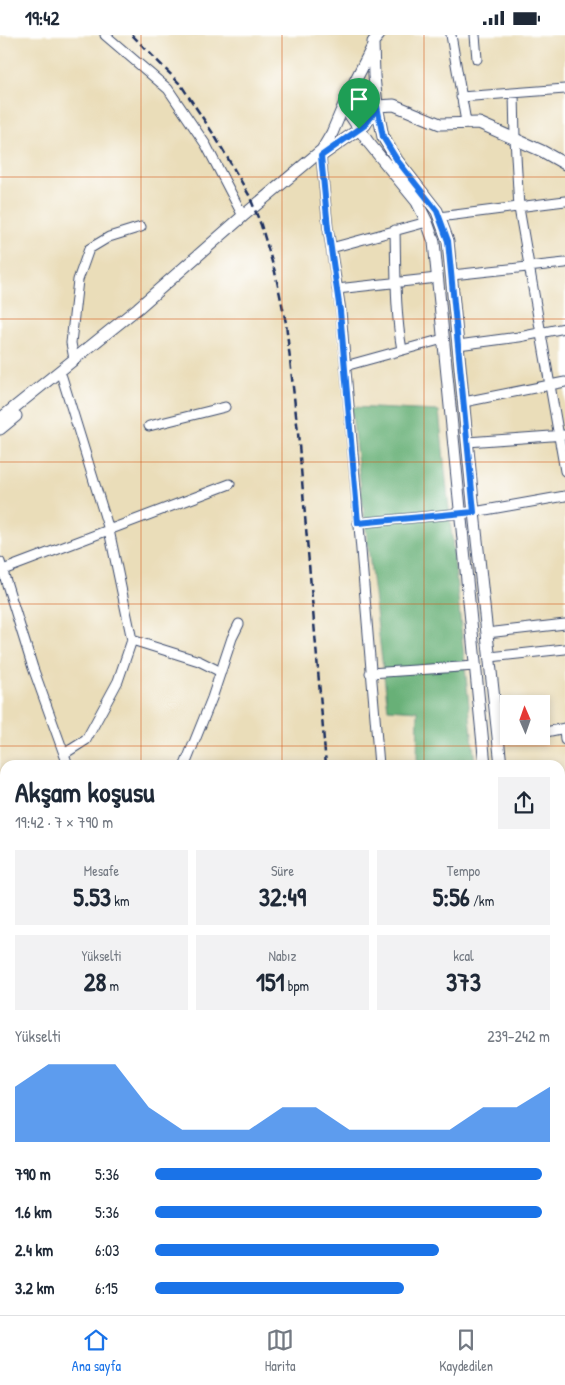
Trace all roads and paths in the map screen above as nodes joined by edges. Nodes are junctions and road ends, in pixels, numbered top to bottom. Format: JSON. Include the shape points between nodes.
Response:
{"nodes":[{"id":1,"x":104,"y":35,"type":"edge"},
{"id":2,"x":451,"y":35,"type":"edge"},
{"id":3,"x":475,"y":35,"type":"edge"},
{"id":4,"x":374,"y":39,"type":"edge"},
{"id":5,"x":478,"y":59,"type":"dead end"},
{"id":6,"x":565,"y":89,"type":"edge"},
{"id":7,"x":514,"y":93,"type":"junction"},
{"id":8,"x":348,"y":95,"type":"junction"},
{"id":9,"x":461,"y":97,"type":"junction"},
{"id":10,"x":377,"y":106,"type":"junction"},
{"id":11,"x":466,"y":122,"type":"junction"},
{"id":12,"x":359,"y":129,"type":"junction"},
{"id":13,"x":515,"y":138,"type":"junction"},
{"id":14,"x":321,"y":156,"type":"junction"},
{"id":15,"x":565,"y":164,"type":"edge"},
{"id":16,"x":565,"y":201,"type":"edge"},
{"id":17,"x":519,"y":208,"type":"junction"},
{"id":18,"x":243,"y":216,"type":"junction"},
{"id":19,"x":439,"y":217,"type":"junction"},
{"id":20,"x":427,"y":221,"type":"junction"},
{"id":21,"x":141,"y":227,"type":"dead end"},
{"id":22,"x":395,"y":230,"type":"junction"},
{"id":23,"x":331,"y":248,"type":"junction"},
{"id":24,"x":565,"y":263,"type":"edge"},
{"id":25,"x":530,"y":266,"type":"junction"},
{"id":26,"x":452,"y":275,"type":"junction"},
{"id":27,"x":437,"y":278,"type":"junction"},
{"id":28,"x":396,"y":283,"type":"junction"},
{"id":29,"x":337,"y":289,"type":"junction"},
{"id":30,"x":565,"y":328,"type":"edge"},
{"id":31,"x":541,"y":332,"type":"junction"},
{"id":32,"x":443,"y":339,"type":"junction"},
{"id":33,"x":458,"y":345,"type":"junction"},
{"id":34,"x":402,"y":350,"type":"junction"},
{"id":35,"x":74,"y":359,"type":"junction"},
{"id":36,"x":345,"y":366,"type":"junction"},
{"id":37,"x":62,"y":377,"type":"junction"},
{"id":38,"x":565,"y":382,"type":"edge"},
{"id":39,"x":550,"y":384,"type":"junction"},
{"id":40,"x":464,"y":402,"type":"junction"},
{"id":41,"x":225,"y":407,"type":"dead end"},
{"id":42,"x":0,"y":419,"type":"edge"},
{"id":43,"x":149,"y":426,"type":"dead end"},
{"id":44,"x":0,"y":429,"type":"edge"},
{"id":45,"x":562,"y":436,"type":"edge"},
{"id":46,"x":467,"y":442,"type":"junction"},
{"id":47,"x":565,"y":471,"type":"edge"},
{"id":48,"x":230,"y":484,"type":"dead end"},
{"id":49,"x":565,"y":496,"type":"edge"},
{"id":50,"x":474,"y":512,"type":"junction"},
{"id":51,"x":460,"y":513,"type":"junction"},
{"id":52,"x":358,"y":523,"type":"junction"},
{"id":53,"x":109,"y":530,"type":"junction"},
{"id":54,"x":1,"y":566,"type":"edge"},
{"id":55,"x":239,"y":624,"type":"dead end"},
{"id":56,"x":565,"y":624,"type":"edge"},
{"id":57,"x":487,"y":633,"type":"junction"},
{"id":58,"x":132,"y":640,"type":"junction"},
{"id":59,"x":565,"y":649,"type":"edge"},
{"id":60,"x":490,"y":657,"type":"junction"},
{"id":61,"x":475,"y":666,"type":"junction"},
{"id":62,"x":221,"y":672,"type":"junction"},
{"id":63,"x":370,"y":673,"type":"junction"},
{"id":64,"x":564,"y":728,"type":"edge"},
{"id":65,"x":550,"y":731,"type":"edge"},
{"id":66,"x":498,"y":738,"type":"joint"},
{"id":67,"x":565,"y":740,"type":"edge"},
{"id":68,"x":64,"y":754,"type":"junction"},
{"id":69,"x":66,"y":760,"type":"edge"},
{"id":70,"x":187,"y":760,"type":"edge"},
{"id":71,"x":379,"y":760,"type":"edge"},
{"id":72,"x":484,"y":760,"type":"edge"},
{"id":73,"x":500,"y":760,"type":"edge"}],
"edges":[{"from":1,"to":18,"type":"street","via":[[168,89],[206,145]]},
{"from":2,"to":9,"type":"street"},
{"from":3,"to":5,"type":"street"},
{"from":4,"to":8,"type":"main road"},
{"from":4,"to":10,"type":"main road"},
{"from":6,"to":7,"type":"street"},
{"from":7,"to":9,"type":"street"},
{"from":7,"to":13,"type":"street"},
{"from":8,"to":12,"type":"main road","via":[[350,115]]},
{"from":8,"to":18,"type":"main road","via":[[322,150]]},
{"from":9,"to":11,"type":"street"},
{"from":10,"to":11,"type":"main road","via":[[394,105],[440,124]]},
{"from":10,"to":12,"type":"main road"},
{"from":10,"to":19,"type":"main road","via":[[383,137]]},
{"from":11,"to":13,"type":"main road","via":[[479,123]]},
{"from":12,"to":14,"type":"main road"},
{"from":12,"to":20,"type":"main road","via":[[417,202]]},
{"from":13,"to":15,"type":"main road"},
{"from":13,"to":17,"type":"street"},
{"from":14,"to":23,"type":"street"},
{"from":14,"to":37,"type":"main road"},
{"from":16,"to":17,"type":"street"},
{"from":17,"to":19,"type":"street"},
{"from":17,"to":25,"type":"street"},
{"from":18,"to":35,"type":"main road"},
{"from":19,"to":26,"type":"main road","via":[[448,241]]},
{"from":20,"to":22,"type":"street"},
{"from":20,"to":27,"type":"main road","via":[[434,242]]},
{"from":21,"to":35,"type":"street","via":[[109,237],[89,249],[78,280],[71,343]]},
{"from":22,"to":23,"type":"street"},
{"from":22,"to":28,"type":"street"},
{"from":23,"to":29,"type":"street"},
{"from":24,"to":25,"type":"street"},
{"from":25,"to":26,"type":"street"},
{"from":25,"to":31,"type":"street"},
{"from":26,"to":33,"type":"main road"},
{"from":27,"to":28,"type":"street"},
{"from":27,"to":32,"type":"main road"},
{"from":28,"to":29,"type":"street"},
{"from":28,"to":34,"type":"street"},
{"from":29,"to":36,"type":"street"},
{"from":30,"to":31,"type":"street"},
{"from":31,"to":33,"type":"street"},
{"from":31,"to":39,"type":"street"},
{"from":32,"to":34,"type":"street"},
{"from":32,"to":51,"type":"main road"},
{"from":33,"to":40,"type":"main road"},
{"from":34,"to":36,"type":"street"},
{"from":35,"to":42,"type":"main road"},
{"from":36,"to":52,"type":"street"},
{"from":37,"to":44,"type":"main road"},
{"from":37,"to":53,"type":"street"},
{"from":38,"to":39,"type":"street"},
{"from":39,"to":40,"type":"street"},
{"from":39,"to":45,"type":"street"},
{"from":40,"to":46,"type":"main road"},
{"from":41,"to":43,"type":"street"},
{"from":45,"to":46,"type":"street"},
{"from":45,"to":47,"type":"street"},
{"from":46,"to":50,"type":"main road"},
{"from":48,"to":53,"type":"street"},
{"from":49,"to":50,"type":"street"},
{"from":50,"to":51,"type":"street"},
{"from":50,"to":57,"type":"main road"},
{"from":51,"to":52,"type":"street"},
{"from":51,"to":61,"type":"main road"},
{"from":52,"to":63,"type":"street"},
{"from":53,"to":54,"type":"street"},
{"from":53,"to":58,"type":"street"},
{"from":54,"to":68,"type":"street"},
{"from":55,"to":62,"type":"street"},
{"from":56,"to":57,"type":"street"},
{"from":57,"to":60,"type":"main road"},
{"from":58,"to":62,"type":"street","via":[[199,661]]},
{"from":58,"to":68,"type":"street","via":[[118,681],[86,740]]},
{"from":59,"to":60,"type":"street"},
{"from":60,"to":66,"type":"main road"},
{"from":61,"to":63,"type":"street"},
{"from":61,"to":72,"type":"main road"},
{"from":62,"to":70,"type":"street"},
{"from":63,"to":71,"type":"street"},
{"from":64,"to":65,"type":"street"},
{"from":64,"to":67,"type":"street"},
{"from":66,"to":73,"type":"main road"},
{"from":68,"to":69,"type":"street"}]}
